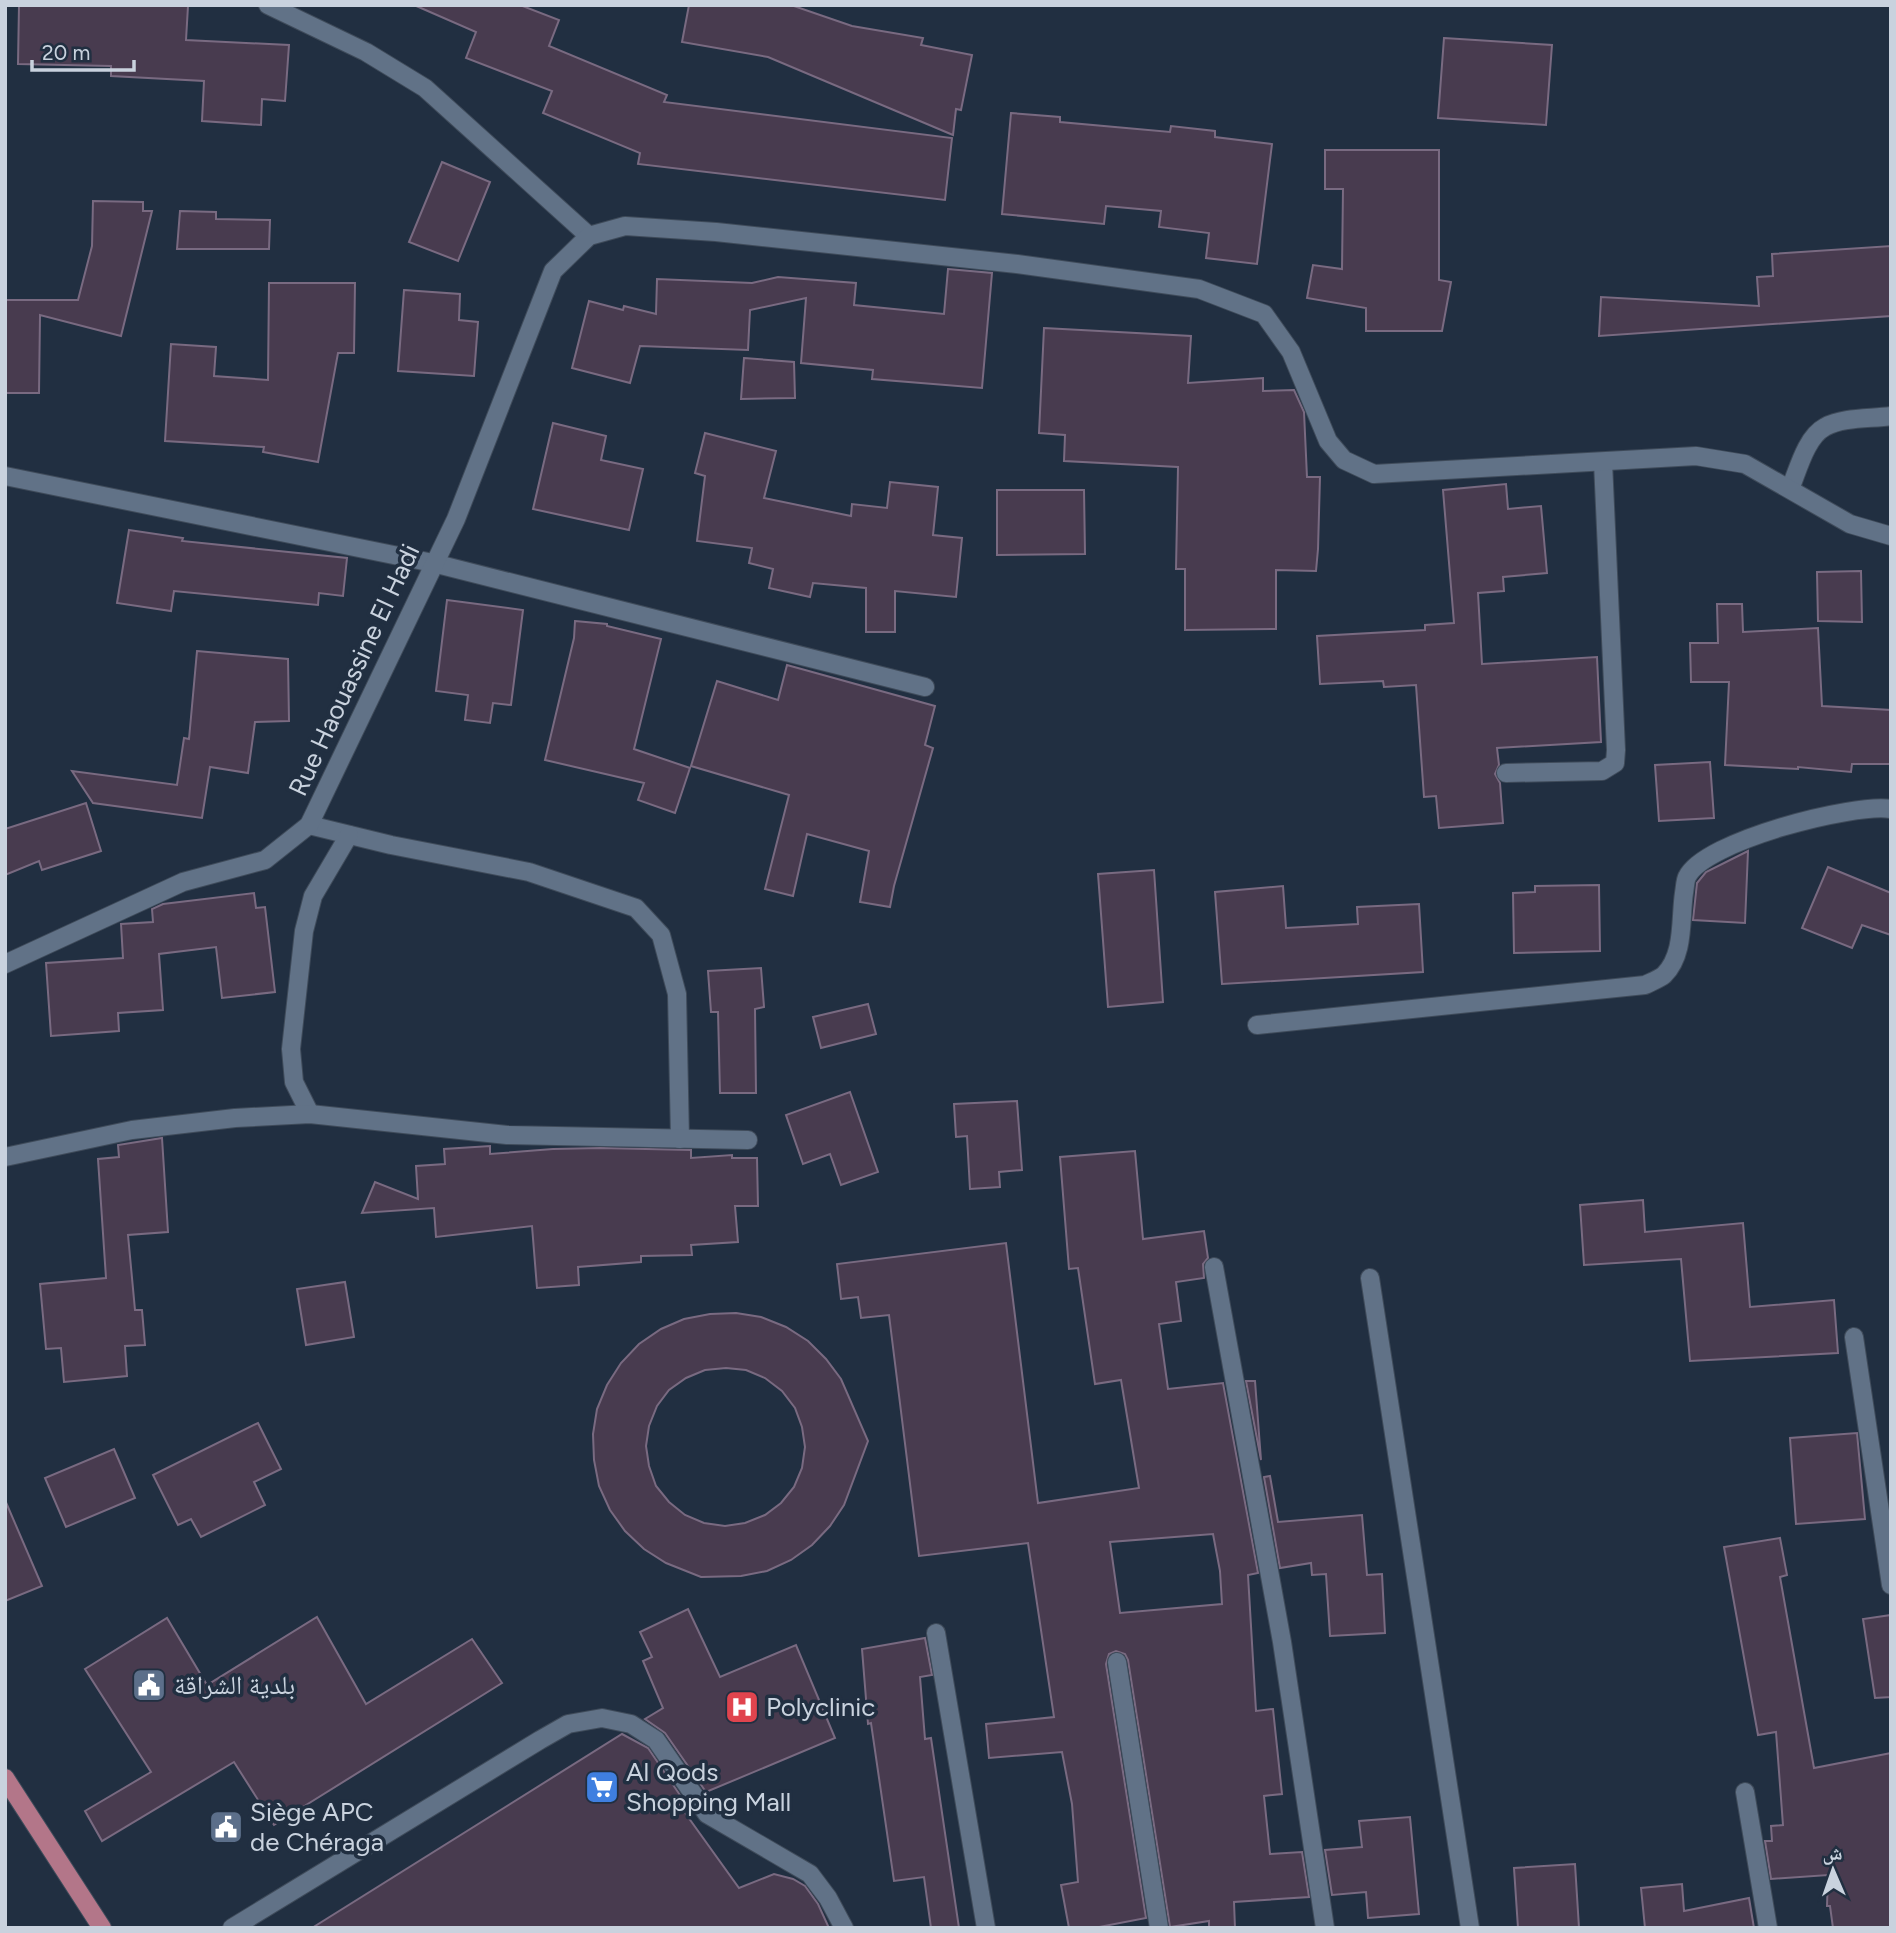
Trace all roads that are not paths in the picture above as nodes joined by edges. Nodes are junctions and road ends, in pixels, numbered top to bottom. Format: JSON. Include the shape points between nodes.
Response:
{"nodes":[{"id":1,"x":268,"y":5,"type":"edge"},
{"id":2,"x":589,"y":236,"type":"junction"},
{"id":3,"x":1891,"y":416,"type":"edge"},
{"id":4,"x":1604,"y":462,"type":"junction"},
{"id":5,"x":5,"y":475,"type":"edge"},
{"id":6,"x":1790,"y":489,"type":"junction"},
{"id":7,"x":1891,"y":536,"type":"edge"},
{"id":8,"x":433,"y":562,"type":"junction"},
{"id":9,"x":925,"y":687,"type":"dead end"},
{"id":10,"x":1506,"y":773,"type":"dead end"},
{"id":11,"x":1891,"y":808,"type":"edge"},
{"id":12,"x":309,"y":825,"type":"junction"},
{"id":13,"x":349,"y":835,"type":"junction"},
{"id":14,"x":5,"y":964,"type":"edge"},
{"id":15,"x":1257,"y":1025,"type":"dead end"},
{"id":16,"x":310,"y":1114,"type":"junction"},
{"id":17,"x":680,"y":1139,"type":"junction"},
{"id":18,"x":748,"y":1140,"type":"dead end"},
{"id":19,"x":5,"y":1157,"type":"edge"},
{"id":20,"x":1214,"y":1267,"type":"dead end"},
{"id":21,"x":1370,"y":1278,"type":"dead end"},
{"id":22,"x":1854,"y":1337,"type":"dead end"},
{"id":23,"x":1891,"y":1585,"type":"edge"},
{"id":24,"x":936,"y":1633,"type":"dead end"},
{"id":25,"x":1117,"y":1662,"type":"dead end"},
{"id":26,"x":5,"y":1777,"type":"edge"},
{"id":27,"x":1745,"y":1792,"type":"dead end"},
{"id":28,"x":102,"y":1928,"type":"edge"},
{"id":29,"x":232,"y":1928,"type":"edge"},
{"id":30,"x":844,"y":1928,"type":"edge"},
{"id":31,"x":986,"y":1928,"type":"edge"},
{"id":32,"x":1159,"y":1928,"type":"edge"},
{"id":33,"x":1325,"y":1928,"type":"edge"},
{"id":34,"x":1470,"y":1928,"type":"edge"},
{"id":35,"x":1768,"y":1928,"type":"edge"}],
"edges":[{"from":1,"to":2,"type":"street","via":[[366,51],[425,88]]},
{"from":2,"to":4,"type":"street","via":[[625,226],[716,232],[1199,289],[1264,314],[1291,352],[1328,441],[1343,460],[1374,474]]},
{"from":2,"to":8,"type":"street","name":"Rue Haouassine El Hadi","via":[[553,271],[456,519]]},
{"from":3,"to":6,"type":"street","via":[[1824,427],[1811,440]]},
{"from":4,"to":6,"type":"street","via":[[1696,456],[1745,464]]},
{"from":4,"to":10,"type":"street","via":[[1615,763],[1602,771]]},
{"from":5,"to":8,"type":"street"},
{"from":6,"to":7,"type":"street","via":[[1850,524]]},
{"from":8,"to":9,"type":"street"},
{"from":8,"to":12,"type":"street","name":"Rue Haouassine El Hadi"},
{"from":11,"to":15,"type":"street","via":[[1838,812],[1765,833],[1702,860],[1687,877],[1673,963],[1663,976],[1645,985]]},
{"from":12,"to":13,"type":"street"},
{"from":12,"to":14,"type":"street","name":"Rue Haouassine El Hadi","via":[[265,860],[183,882]]},
{"from":13,"to":16,"type":"street","via":[[313,897],[304,931],[291,1049],[294,1082]]},
{"from":13,"to":17,"type":"street","via":[[529,872],[636,908],[661,935],[677,995]]},
{"from":16,"to":17,"type":"street","via":[[506,1135]]},
{"from":16,"to":19,"type":"street","via":[[132,1130]]},
{"from":17,"to":18,"type":"street"},
{"from":20,"to":33,"type":"street","via":[[1282,1642]]},
{"from":21,"to":34,"type":"street"},
{"from":22,"to":23,"type":"street"},
{"from":24,"to":31,"type":"street"},
{"from":25,"to":32,"type":"street"},
{"from":26,"to":28,"type":"main road"},
{"from":27,"to":35,"type":"street"},
{"from":29,"to":30,"type":"street","via":[[568,1724],[602,1718],[631,1724],[656,1740],[707,1814],[810,1874]]}]}
